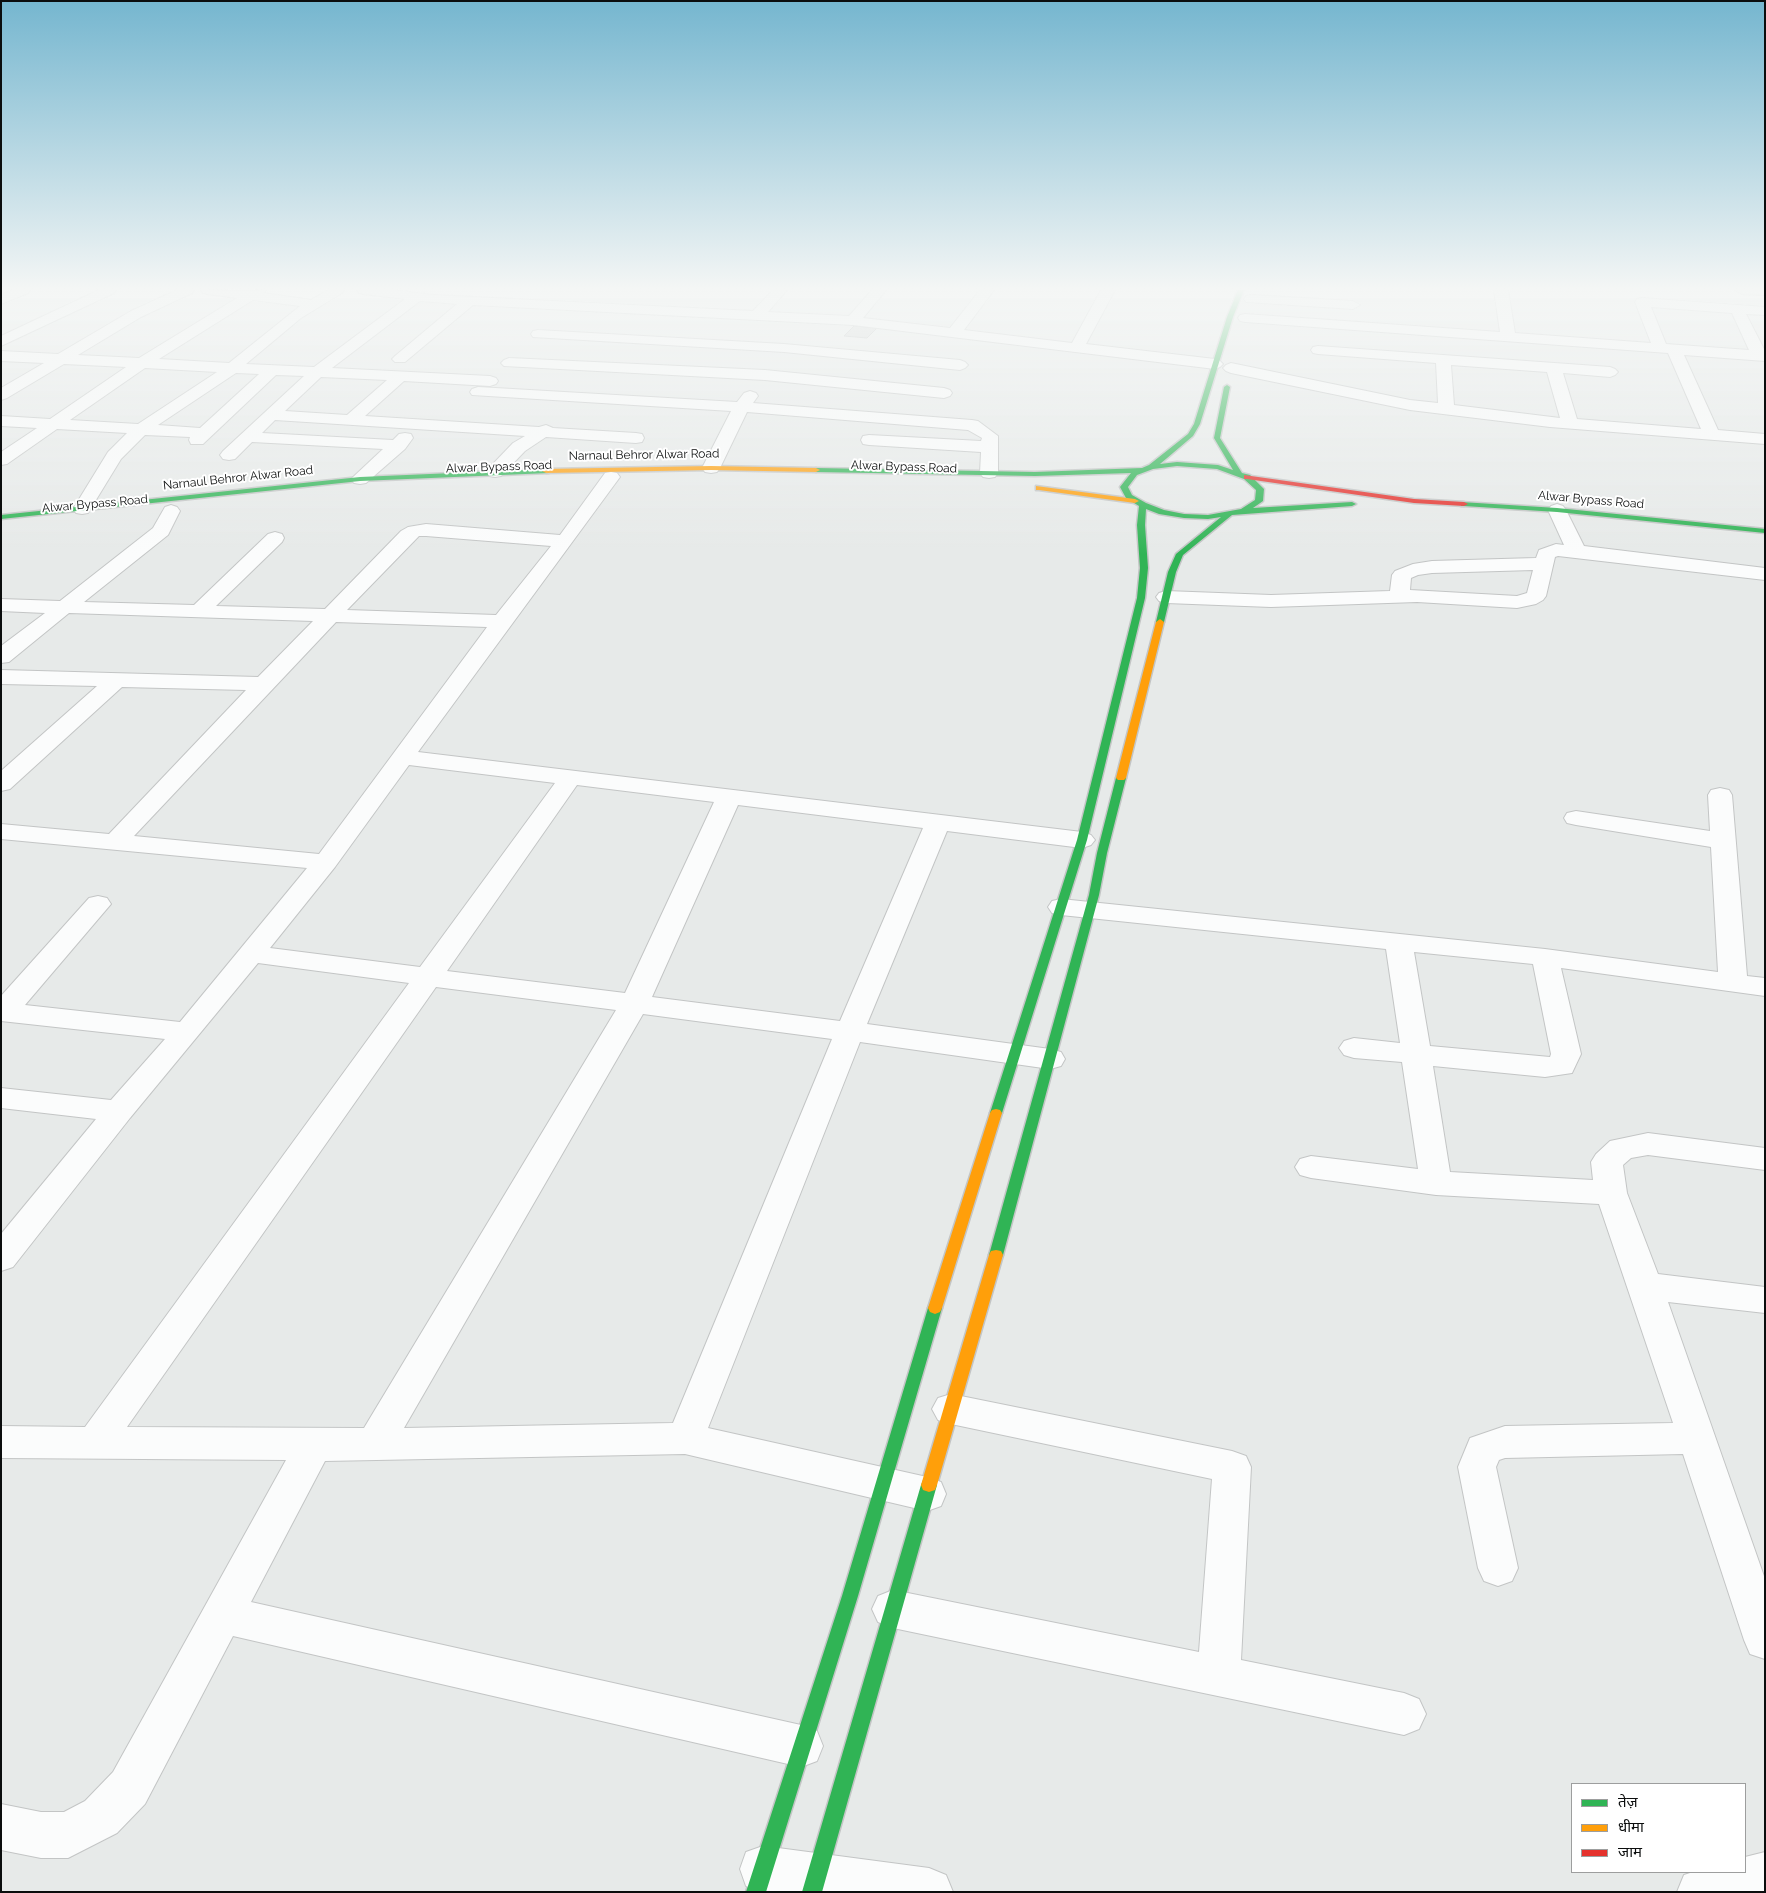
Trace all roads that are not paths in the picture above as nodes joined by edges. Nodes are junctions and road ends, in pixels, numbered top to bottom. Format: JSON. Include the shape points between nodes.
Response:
{"nodes":[{"id":1,"x":27,"y":378,"type":"edge"},
{"id":2,"x":121,"y":378,"type":"edge"},
{"id":3,"x":217,"y":378,"type":"edge"},
{"id":4,"x":263,"y":378,"type":"edge"},
{"id":5,"x":310,"y":378,"type":"edge"},
{"id":6,"x":398,"y":378,"type":"edge"},
{"id":7,"x":413,"y":378,"type":"edge"},
{"id":8,"x":492,"y":378,"type":"edge"},
{"id":9,"x":763,"y":378,"type":"edge"},
{"id":10,"x":798,"y":378,"type":"edge"},
{"id":11,"x":1219,"y":378,"type":"edge"},
{"id":12,"x":1224,"y":378,"type":"edge"},
{"id":13,"x":1286,"y":378,"type":"edge"},
{"id":14,"x":1310,"y":378,"type":"edge"},
{"id":15,"x":1444,"y":378,"type":"edge"},
{"id":16,"x":1556,"y":378,"type":"edge"},
{"id":17,"x":1682,"y":378,"type":"edge"},
{"id":18,"x":1309,"y":384,"type":"junction"},
{"id":19,"x":484,"y":386,"type":"junction"},
{"id":20,"x":944,"y":393,"type":"dead end"},
{"id":21,"x":1,"y":395,"type":"edge"},
{"id":22,"x":575,"y":398,"type":"junction"},
{"id":23,"x":741,"y":408,"type":"junction"},
{"id":24,"x":1446,"y":409,"type":"junction"},
{"id":25,"x":272,"y":415,"type":"junction"},
{"id":26,"x":351,"y":420,"type":"junction"},
{"id":27,"x":1,"y":421,"type":"edge"},
{"id":28,"x":647,"y":421,"type":"junction"},
{"id":29,"x":418,"y":424,"type":"junction"},
{"id":30,"x":1570,"y":424,"type":"junction"},
{"id":31,"x":53,"y":425,"type":"junction"},
{"id":32,"x":443,"y":426,"type":"junction"},
{"id":33,"x":140,"y":430,"type":"junction"},
{"id":34,"x":543,"y":433,"type":"junction"},
{"id":35,"x":1712,"y":435,"type":"junction"},
{"id":36,"x":248,"y":437,"type":"junction"},
{"id":37,"x":1765,"y":439,"type":"edge"},
{"id":38,"x":869,"y":440,"type":"dead end"},
{"id":39,"x":399,"y":445,"type":"junction"},
{"id":40,"x":990,"y":446,"type":"junction"},
{"id":41,"x":228,"y":455,"type":"dead end"},
{"id":42,"x":1,"y":460,"type":"edge"},
{"id":43,"x":710,"y":468,"type":"junction"},
{"id":44,"x":1147,"y":469,"type":"junction"},
{"id":45,"x":495,"y":472,"type":"junction"},
{"id":46,"x":614,"y":473,"type":"junction"},
{"id":47,"x":1244,"y":476,"type":"junction"},
{"id":48,"x":994,"y":478,"type":"junction"},
{"id":49,"x":360,"y":479,"type":"junction"},
{"id":50,"x":1414,"y":501,"type":"junction"},
{"id":51,"x":1139,"y":503,"type":"junction"},
{"id":52,"x":82,"y":509,"type":"junction"},
{"id":53,"x":1557,"y":510,"type":"junction"},
{"id":54,"x":171,"y":511,"type":"junction"},
{"id":55,"x":1243,"y":511,"type":"junction"},
{"id":56,"x":1229,"y":514,"type":"junction"},
{"id":57,"x":1,"y":517,"type":"edge"},
{"id":58,"x":1,"y":527,"type":"edge"},
{"id":59,"x":1765,"y":531,"type":"edge"},
{"id":60,"x":275,"y":538,"type":"dead end"},
{"id":61,"x":565,"y":542,"type":"junction"},
{"id":62,"x":1577,"y":551,"type":"junction"},
{"id":63,"x":1545,"y":564,"type":"junction"},
{"id":64,"x":1765,"y":574,"type":"edge"},
{"id":65,"x":1399,"y":596,"type":"junction"},
{"id":66,"x":1166,"y":597,"type":"junction"},
{"id":67,"x":1,"y":605,"type":"edge"},
{"id":68,"x":66,"y":606,"type":"junction"},
{"id":69,"x":199,"y":611,"type":"junction"},
{"id":70,"x":329,"y":616,"type":"junction"},
{"id":71,"x":502,"y":621,"type":"junction"},
{"id":72,"x":1,"y":657,"type":"edge"},
{"id":73,"x":1,"y":677,"type":"edge"},
{"id":74,"x":117,"y":680,"type":"junction"},
{"id":75,"x":264,"y":684,"type":"junction"},
{"id":76,"x":403,"y":757,"type":"junction"},
{"id":77,"x":571,"y":777,"type":"junction"},
{"id":78,"x":1,"y":784,"type":"edge"},
{"id":79,"x":1720,"y":795,"type":"dead end"},
{"id":80,"x":729,"y":797,"type":"junction"},
{"id":81,"x":1576,"y":818,"type":"dead end"},
{"id":82,"x":938,"y":822,"type":"junction"},
{"id":83,"x":1,"y":831,"type":"edge"},
{"id":84,"x":26,"y":833,"type":"junction"},
{"id":85,"x":1082,"y":840,"type":"junction"},
{"id":86,"x":1723,"y":841,"type":"junction"},
{"id":87,"x":115,"y":842,"type":"junction"},
{"id":88,"x":1,"y":852,"type":"edge"},
{"id":89,"x":326,"y":862,"type":"junction"},
{"id":90,"x":98,"y":904,"type":"dead end"},
{"id":91,"x":1061,"y":908,"type":"junction"},
{"id":92,"x":1090,"y":910,"type":"junction"},
{"id":93,"x":1399,"y":943,"type":"junction"},
{"id":94,"x":250,"y":954,"type":"junction"},
{"id":95,"x":1545,"y":957,"type":"junction"},
{"id":96,"x":427,"y":977,"type":"junction"},
{"id":97,"x":1733,"y":983,"type":"junction"},
{"id":98,"x":1765,"y":987,"type":"edge"},
{"id":99,"x":634,"y":1004,"type":"junction"},
{"id":100,"x":2,"y":1012,"type":"edge"},
{"id":101,"x":850,"y":1031,"type":"junction"},
{"id":102,"x":187,"y":1032,"type":"junction"},
{"id":103,"x":1354,"y":1048,"type":"dead end"},
{"id":104,"x":1016,"y":1053,"type":"junction"},
{"id":105,"x":1417,"y":1053,"type":"junction"},
{"id":106,"x":1050,"y":1059,"type":"junction"},
{"id":107,"x":1,"y":1098,"type":"edge"},
{"id":108,"x":119,"y":1111,"type":"junction"},
{"id":109,"x":1765,"y":1159,"type":"edge"},
{"id":110,"x":1311,"y":1167,"type":"dead end"},
{"id":111,"x":1436,"y":1183,"type":"junction"},
{"id":112,"x":1611,"y":1193,"type":"junction"},
{"id":113,"x":4,"y":1250,"type":"edge"},
{"id":114,"x":1646,"y":1286,"type":"junction"},
{"id":115,"x":1765,"y":1300,"type":"edge"},
{"id":116,"x":951,"y":1409,"type":"junction"},
{"id":117,"x":685,"y":1438,"type":"junction"},
{"id":118,"x":1697,"y":1438,"type":"junction"},
{"id":119,"x":1,"y":1442,"type":"edge"},
{"id":120,"x":95,"y":1443,"type":"junction"},
{"id":121,"x":375,"y":1444,"type":"junction"},
{"id":122,"x":314,"y":1445,"type":"junction"},
{"id":123,"x":883,"y":1482,"type":"junction"},
{"id":124,"x":927,"y":1494,"type":"junction"},
{"id":125,"x":1498,"y":1568,"type":"dead end"},
{"id":126,"x":894,"y":1609,"type":"junction"},
{"id":127,"x":222,"y":1615,"type":"junction"},
{"id":128,"x":1765,"y":1640,"type":"edge"},
{"id":129,"x":1219,"y":1676,"type":"junction"},
{"id":130,"x":1404,"y":1714,"type":"dead end"},
{"id":131,"x":801,"y":1746,"type":"junction"},
{"id":132,"x":1,"y":1827,"type":"edge"},
{"id":133,"x":1765,"y":1875,"type":"edge"},
{"id":134,"x":759,"y":1880,"type":"edge"},
{"id":135,"x":814,"y":1884,"type":"edge"},
{"id":136,"x":929,"y":1892,"type":"edge"},
{"id":137,"x":1700,"y":1892,"type":"edge"}],
"edges":[{"from":1,"to":21,"type":"street"},
{"from":2,"to":31,"type":"street"},
{"from":3,"to":33,"type":"street"},
{"from":4,"to":33,"type":"street","via":[[200,436]]},
{"from":5,"to":25,"type":"street"},
{"from":6,"to":26,"type":"street"},
{"from":7,"to":19,"type":"street"},
{"from":8,"to":19,"type":"street"},
{"from":9,"to":23,"type":"street"},
{"from":10,"to":20,"type":"street"},
{"from":11,"to":44,"type":"main road","via":[[1191,435]]},
{"from":12,"to":47,"type":"main road","via":[[1217,438]]},
{"from":13,"to":18,"type":"street"},
{"from":14,"to":18,"type":"street"},
{"from":15,"to":24,"type":"street"},
{"from":16,"to":30,"type":"street"},
{"from":17,"to":35,"type":"street"},
{"from":18,"to":24,"type":"street","via":[[1410,405]]},
{"from":19,"to":22,"type":"street"},
{"from":19,"to":32,"type":"street"},
{"from":22,"to":28,"type":"street"},
{"from":22,"to":34,"type":"street"},
{"from":23,"to":28,"type":"street"},
{"from":23,"to":40,"type":"street","via":[[972,425],[990,436]]},
{"from":23,"to":43,"type":"street"},
{"from":24,"to":30,"type":"street"},
{"from":25,"to":26,"type":"street"},
{"from":25,"to":36,"type":"street"},
{"from":26,"to":29,"type":"street"},
{"from":27,"to":31,"type":"street"},
{"from":28,"to":34,"type":"street"},
{"from":28,"to":46,"type":"street"},
{"from":29,"to":32,"type":"street"},
{"from":29,"to":39,"type":"street"},
{"from":30,"to":35,"type":"street"},
{"from":31,"to":33,"type":"street"},
{"from":31,"to":42,"type":"street"},
{"from":32,"to":34,"type":"street"},
{"from":33,"to":52,"type":"street","via":[[114,456]]},
{"from":34,"to":45,"type":"street","via":[[519,447]]},
{"from":35,"to":37,"type":"street"},
{"from":36,"to":39,"type":"street"},
{"from":36,"to":41,"type":"street"},
{"from":38,"to":40,"type":"street"},
{"from":39,"to":49,"type":"street"},
{"from":40,"to":48,"type":"street"},
{"from":43,"to":46,"type":"main road","name":"Narnaul Behror Alwar Road"},
{"from":43,"to":48,"type":"main road","name":"Narnaul Behror Alwar Road"},
{"from":44,"to":47,"type":"main road","via":[[1191,464],[1218,467]]},
{"from":44,"to":48,"type":"main road"},
{"from":44,"to":51,"type":"main road","via":[[1129,478],[1124,487]]},
{"from":45,"to":46,"type":"main road","name":"Narnaul Behror Alwar Road"},
{"from":45,"to":49,"type":"main road","name":"Narnaul Behror Alwar Road"},
{"from":46,"to":48,"type":"main road","name":"Alwar Bypass Road"},
{"from":46,"to":54,"type":"main road","name":"Alwar Bypass Road","via":[[349,489]]},
{"from":46,"to":61,"type":"street"},
{"from":47,"to":50,"type":"main road"},
{"from":47,"to":55,"type":"main road","via":[[1260,489],[1259,502]]},
{"from":48,"to":51,"type":"main road"},
{"from":49,"to":52,"type":"main road","name":"Narnaul Behror Alwar Road"},
{"from":50,"to":53,"type":"main road","name":"Alwar Bypass Road"},
{"from":50,"to":55,"type":"main road"},
{"from":51,"to":56,"type":"main road","via":[[1184,516]]},
{"from":51,"to":85,"type":"main road","via":[[1144,568],[1141,598]]},
{"from":52,"to":57,"type":"main road","name":"Narnaul Behror Alwar Road"},
{"from":53,"to":59,"type":"main road","name":"Alwar Bypass Road"},
{"from":53,"to":62,"type":"street"},
{"from":54,"to":58,"type":"main road","name":"Alwar Bypass Road"},
{"from":54,"to":68,"type":"street","via":[[161,531]]},
{"from":55,"to":56,"type":"main road"},
{"from":56,"to":66,"type":"main road","via":[[1180,554]]},
{"from":60,"to":69,"type":"street"},
{"from":61,"to":70,"type":"street","via":[[415,531]]},
{"from":61,"to":71,"type":"street"},
{"from":62,"to":63,"type":"street","via":[[1556,550],[1546,554]]},
{"from":62,"to":64,"type":"street"},
{"from":63,"to":65,"type":"street","via":[[1413,570],[1402,576]]},
{"from":63,"to":65,"type":"street","via":[[1536,596],[1529,600]]},
{"from":65,"to":66,"type":"street","via":[[1271,601]]},
{"from":66,"to":92,"type":"main road"},
{"from":67,"to":68,"type":"street"},
{"from":68,"to":69,"type":"street"},
{"from":68,"to":72,"type":"street"},
{"from":69,"to":70,"type":"street"},
{"from":70,"to":71,"type":"street"},
{"from":70,"to":75,"type":"street"},
{"from":71,"to":76,"type":"street"},
{"from":73,"to":74,"type":"street"},
{"from":74,"to":75,"type":"street"},
{"from":74,"to":78,"type":"street"},
{"from":75,"to":87,"type":"street"},
{"from":76,"to":77,"type":"street"},
{"from":76,"to":89,"type":"street"},
{"from":77,"to":80,"type":"street"},
{"from":77,"to":96,"type":"street"},
{"from":79,"to":86,"type":"street"},
{"from":80,"to":82,"type":"street"},
{"from":80,"to":99,"type":"street"},
{"from":81,"to":86,"type":"street"},
{"from":82,"to":85,"type":"street"},
{"from":82,"to":101,"type":"street"},
{"from":83,"to":84,"type":"street"},
{"from":84,"to":87,"type":"street"},
{"from":84,"to":88,"type":"street"},
{"from":85,"to":91,"type":"main road"},
{"from":86,"to":97,"type":"street"},
{"from":87,"to":89,"type":"street"},
{"from":89,"to":94,"type":"street"},
{"from":90,"to":100,"type":"street"},
{"from":91,"to":92,"type":"street"},
{"from":91,"to":104,"type":"main road"},
{"from":92,"to":93,"type":"street"},
{"from":92,"to":106,"type":"main road"},
{"from":93,"to":95,"type":"street"},
{"from":93,"to":105,"type":"street"},
{"from":94,"to":96,"type":"street"},
{"from":94,"to":102,"type":"street"},
{"from":95,"to":97,"type":"street"},
{"from":95,"to":105,"type":"street","via":[[1566,1054],[1561,1066]]},
{"from":96,"to":99,"type":"street"},
{"from":96,"to":120,"type":"street"},
{"from":97,"to":98,"type":"street"},
{"from":99,"to":101,"type":"street"},
{"from":99,"to":121,"type":"street"},
{"from":100,"to":102,"type":"street"},
{"from":101,"to":104,"type":"street"},
{"from":101,"to":117,"type":"street"},
{"from":102,"to":108,"type":"street"},
{"from":103,"to":105,"type":"street"},
{"from":104,"to":106,"type":"street"},
{"from":104,"to":123,"type":"main road"},
{"from":105,"to":111,"type":"street"},
{"from":106,"to":116,"type":"main road"},
{"from":107,"to":108,"type":"street"},
{"from":108,"to":113,"type":"street"},
{"from":109,"to":112,"type":"street","via":[[1648,1144],[1621,1149],[1607,1162]]},
{"from":110,"to":111,"type":"street"},
{"from":111,"to":112,"type":"street"},
{"from":112,"to":114,"type":"street"},
{"from":114,"to":115,"type":"street"},
{"from":114,"to":118,"type":"street"},
{"from":116,"to":124,"type":"main road"},
{"from":116,"to":129,"type":"street","via":[[1232,1467]]},
{"from":117,"to":121,"type":"street"},
{"from":117,"to":123,"type":"street"},
{"from":118,"to":125,"type":"street","via":[[1505,1442],[1482,1449],[1477,1467]]},
{"from":118,"to":128,"type":"street"},
{"from":119,"to":120,"type":"street"},
{"from":120,"to":122,"type":"street"},
{"from":121,"to":122,"type":"street"},
{"from":122,"to":127,"type":"street"},
{"from":123,"to":124,"type":"street"},
{"from":123,"to":131,"type":"main road"},
{"from":124,"to":126,"type":"main road"},
{"from":126,"to":129,"type":"street"},
{"from":126,"to":135,"type":"main road"},
{"from":127,"to":131,"type":"street"},
{"from":127,"to":132,"type":"street","via":[[129,1788],[101,1817],[68,1835],[41,1835]]},
{"from":129,"to":130,"type":"street"},
{"from":131,"to":134,"type":"main road"},
{"from":133,"to":137,"type":"street"},
{"from":134,"to":135,"type":"street"},
{"from":135,"to":136,"type":"street"}]}
